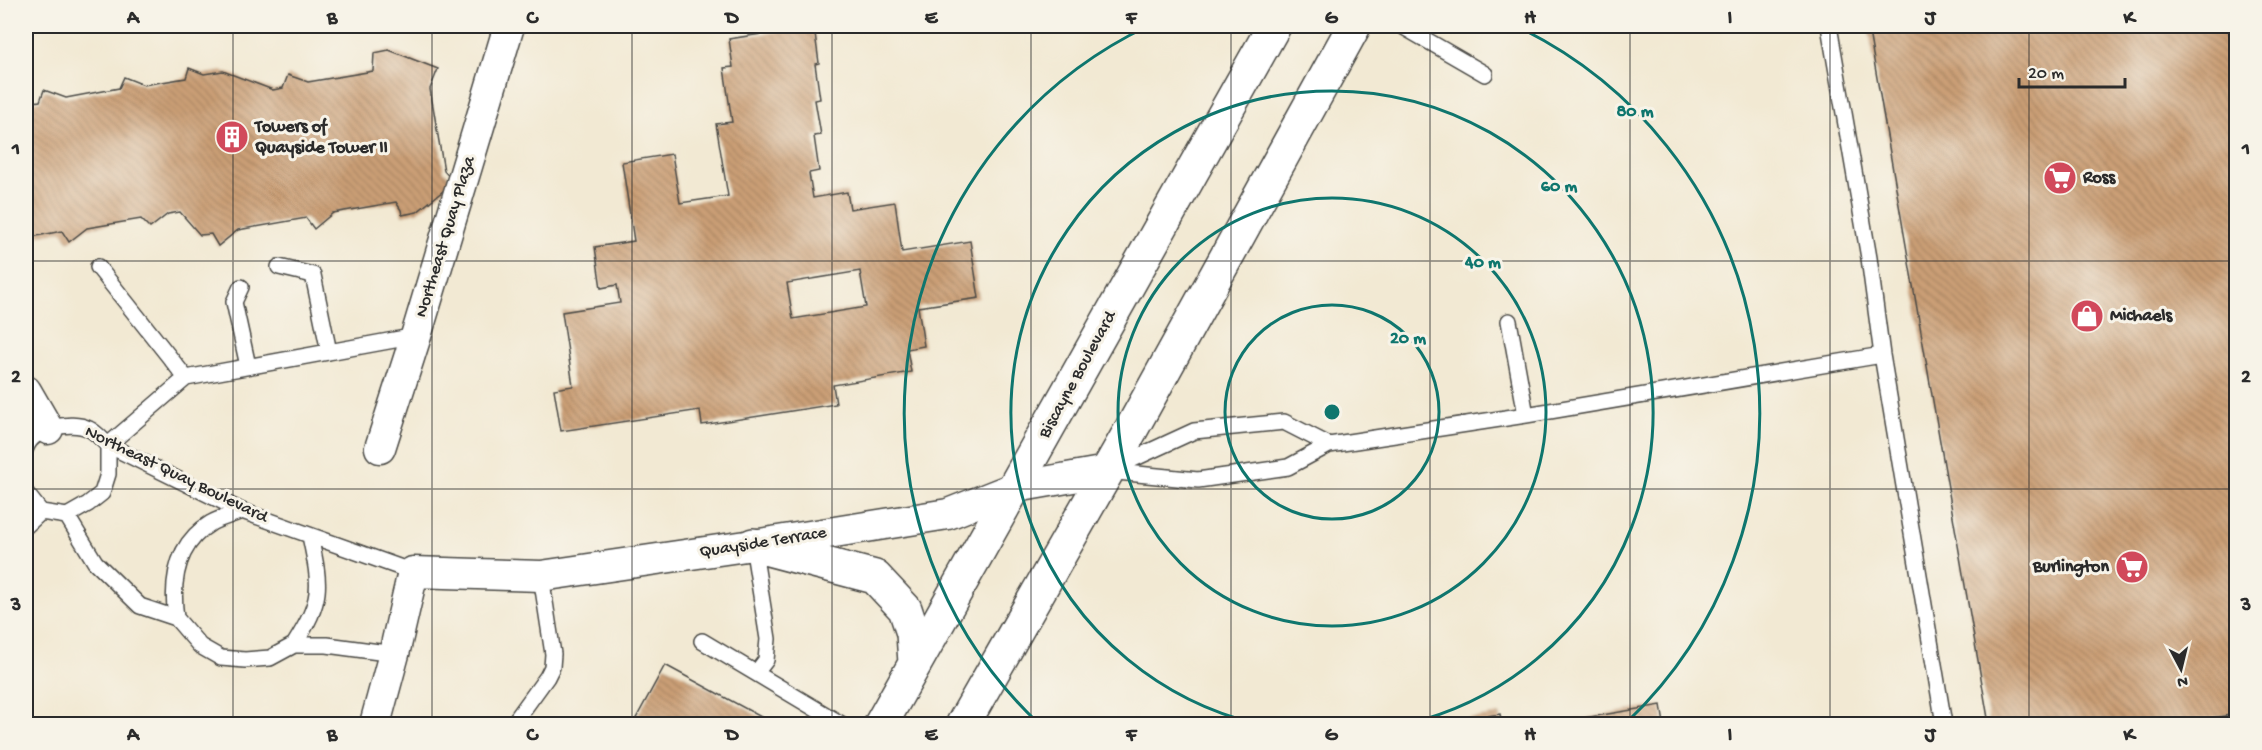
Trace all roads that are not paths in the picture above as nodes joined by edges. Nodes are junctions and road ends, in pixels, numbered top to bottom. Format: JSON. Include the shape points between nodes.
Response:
{"nodes":[{"id":1,"x":509,"y":26,"type":"edge"},
{"id":2,"x":1274,"y":26,"type":"edge"},
{"id":3,"x":1354,"y":26,"type":"edge"},
{"id":4,"x":1402,"y":26,"type":"edge"},
{"id":5,"x":1829,"y":26,"type":"edge"},
{"id":6,"x":1485,"y":74,"type":"dead end"},
{"id":7,"x":98,"y":267,"type":"dead end"},
{"id":8,"x":279,"y":267,"type":"dead end"},
{"id":9,"x":241,"y":287,"type":"dead end"},
{"id":10,"x":1509,"y":321,"type":"dead end"},
{"id":11,"x":416,"y":336,"type":"junction"},
{"id":12,"x":329,"y":352,"type":"junction"},
{"id":13,"x":1882,"y":355,"type":"junction"},
{"id":14,"x":248,"y":366,"type":"junction"},
{"id":15,"x":186,"y":378,"type":"junction"},
{"id":16,"x":26,"y":391,"type":"edge"},
{"id":17,"x":1526,"y":414,"type":"junction"},
{"id":18,"x":48,"y":429,"type":"junction"},
{"id":19,"x":108,"y":445,"type":"junction"},
{"id":20,"x":1329,"y":445,"type":"junction"},
{"id":21,"x":26,"y":448,"type":"edge"},
{"id":22,"x":380,"y":448,"type":"dead end"},
{"id":23,"x":1107,"y":471,"type":"junction"},
{"id":24,"x":1016,"y":487,"type":"junction"},
{"id":25,"x":26,"y":494,"type":"edge"},
{"id":26,"x":242,"y":511,"type":"junction"},
{"id":27,"x":41,"y":512,"type":"junction"},
{"id":28,"x":67,"y":516,"type":"junction"},
{"id":29,"x":26,"y":526,"type":"edge"},
{"id":30,"x":310,"y":536,"type":"junction"},
{"id":31,"x":753,"y":545,"type":"junction"},
{"id":32,"x":413,"y":572,"type":"junction"},
{"id":33,"x":541,"y":576,"type":"junction"},
{"id":34,"x":176,"y":618,"type":"junction"},
{"id":35,"x":702,"y":640,"type":"dead end"},
{"id":36,"x":294,"y":645,"type":"junction"},
{"id":37,"x":394,"y":654,"type":"junction"},
{"id":38,"x":915,"y":663,"type":"junction"},
{"id":39,"x":756,"y":673,"type":"junction"},
{"id":40,"x":375,"y":724,"type":"edge"},
{"id":41,"x":513,"y":724,"type":"edge"},
{"id":42,"x":841,"y":724,"type":"edge"},
{"id":43,"x":881,"y":724,"type":"edge"},
{"id":44,"x":963,"y":724,"type":"edge"},
{"id":45,"x":1944,"y":724,"type":"edge"}],
"edges":[{"from":1,"to":11,"type":"street","name":"Northeast Quay Plaza"},
{"from":2,"to":24,"type":"main road","name":"Biscayne Boulevard"},
{"from":3,"to":23,"type":"main road"},
{"from":4,"to":6,"type":"lane"},
{"from":5,"to":13,"type":"lane"},
{"from":7,"to":15,"type":"lane"},
{"from":8,"to":12,"type":"lane","via":[[313,275]]},
{"from":9,"to":14,"type":"lane","via":[[234,302]]},
{"from":10,"to":17,"type":"lane"},
{"from":11,"to":12,"type":"lane"},
{"from":11,"to":22,"type":"street","name":"Northeast Quay Plaza"},
{"from":12,"to":14,"type":"lane"},
{"from":13,"to":17,"type":"lane"},
{"from":13,"to":45,"type":"lane"},
{"from":14,"to":15,"type":"lane"},
{"from":15,"to":19,"type":"lane"},
{"from":16,"to":18,"type":"street"},
{"from":17,"to":20,"type":"lane"},
{"from":18,"to":19,"type":"lane","name":"Northeast Quay Boulevard","via":[[68,424],[90,429]]},
{"from":18,"to":21,"type":"lane","via":[[28,442]]},
{"from":19,"to":26,"type":"lane","name":"Northeast Quay Boulevard"},
{"from":19,"to":28,"type":"lane","via":[[108,474],[102,493]]},
{"from":20,"to":23,"type":"lane","via":[[1288,467],[1198,480]]},
{"from":20,"to":23,"type":"lane","via":[[1284,422],[1194,431]]},
{"from":23,"to":24,"type":"street","name":"Quayside Terrace"},
{"from":23,"to":44,"type":"main road"},
{"from":24,"to":31,"type":"street","name":"Quayside Terrace","via":[[948,514]]},
{"from":24,"to":38,"type":"main road","name":"Biscayne Boulevard"},
{"from":25,"to":27,"type":"lane"},
{"from":26,"to":30,"type":"lane","name":"Northeast Quay Boulevard"},
{"from":26,"to":34,"type":"lane","via":[[211,523],[190,541],[176,568]]},
{"from":27,"to":28,"type":"lane"},
{"from":27,"to":29,"type":"lane"},
{"from":28,"to":34,"type":"lane","via":[[95,561],[140,606]]},
{"from":30,"to":32,"type":"lane","name":"Northeast Quay Boulevard"},
{"from":30,"to":36,"type":"lane","via":[[319,579],[317,598]]},
{"from":31,"to":33,"type":"street","name":"Quayside Terrace"},
{"from":31,"to":38,"type":"main road","via":[[875,577],[904,609],[913,633]]},
{"from":31,"to":39,"type":"lane","via":[[768,639],[766,660]]},
{"from":32,"to":33,"type":"street","name":"Quayside Terrace"},
{"from":32,"to":37,"type":"street"},
{"from":33,"to":41,"type":"lane","via":[[552,667]]},
{"from":34,"to":36,"type":"lane","via":[[200,646],[221,658],[270,658]]},
{"from":35,"to":39,"type":"lane"},
{"from":36,"to":37,"type":"lane"},
{"from":37,"to":40,"type":"street"},
{"from":38,"to":43,"type":"main road","name":"Biscayne Boulevard"},
{"from":39,"to":42,"type":"lane"}]}
